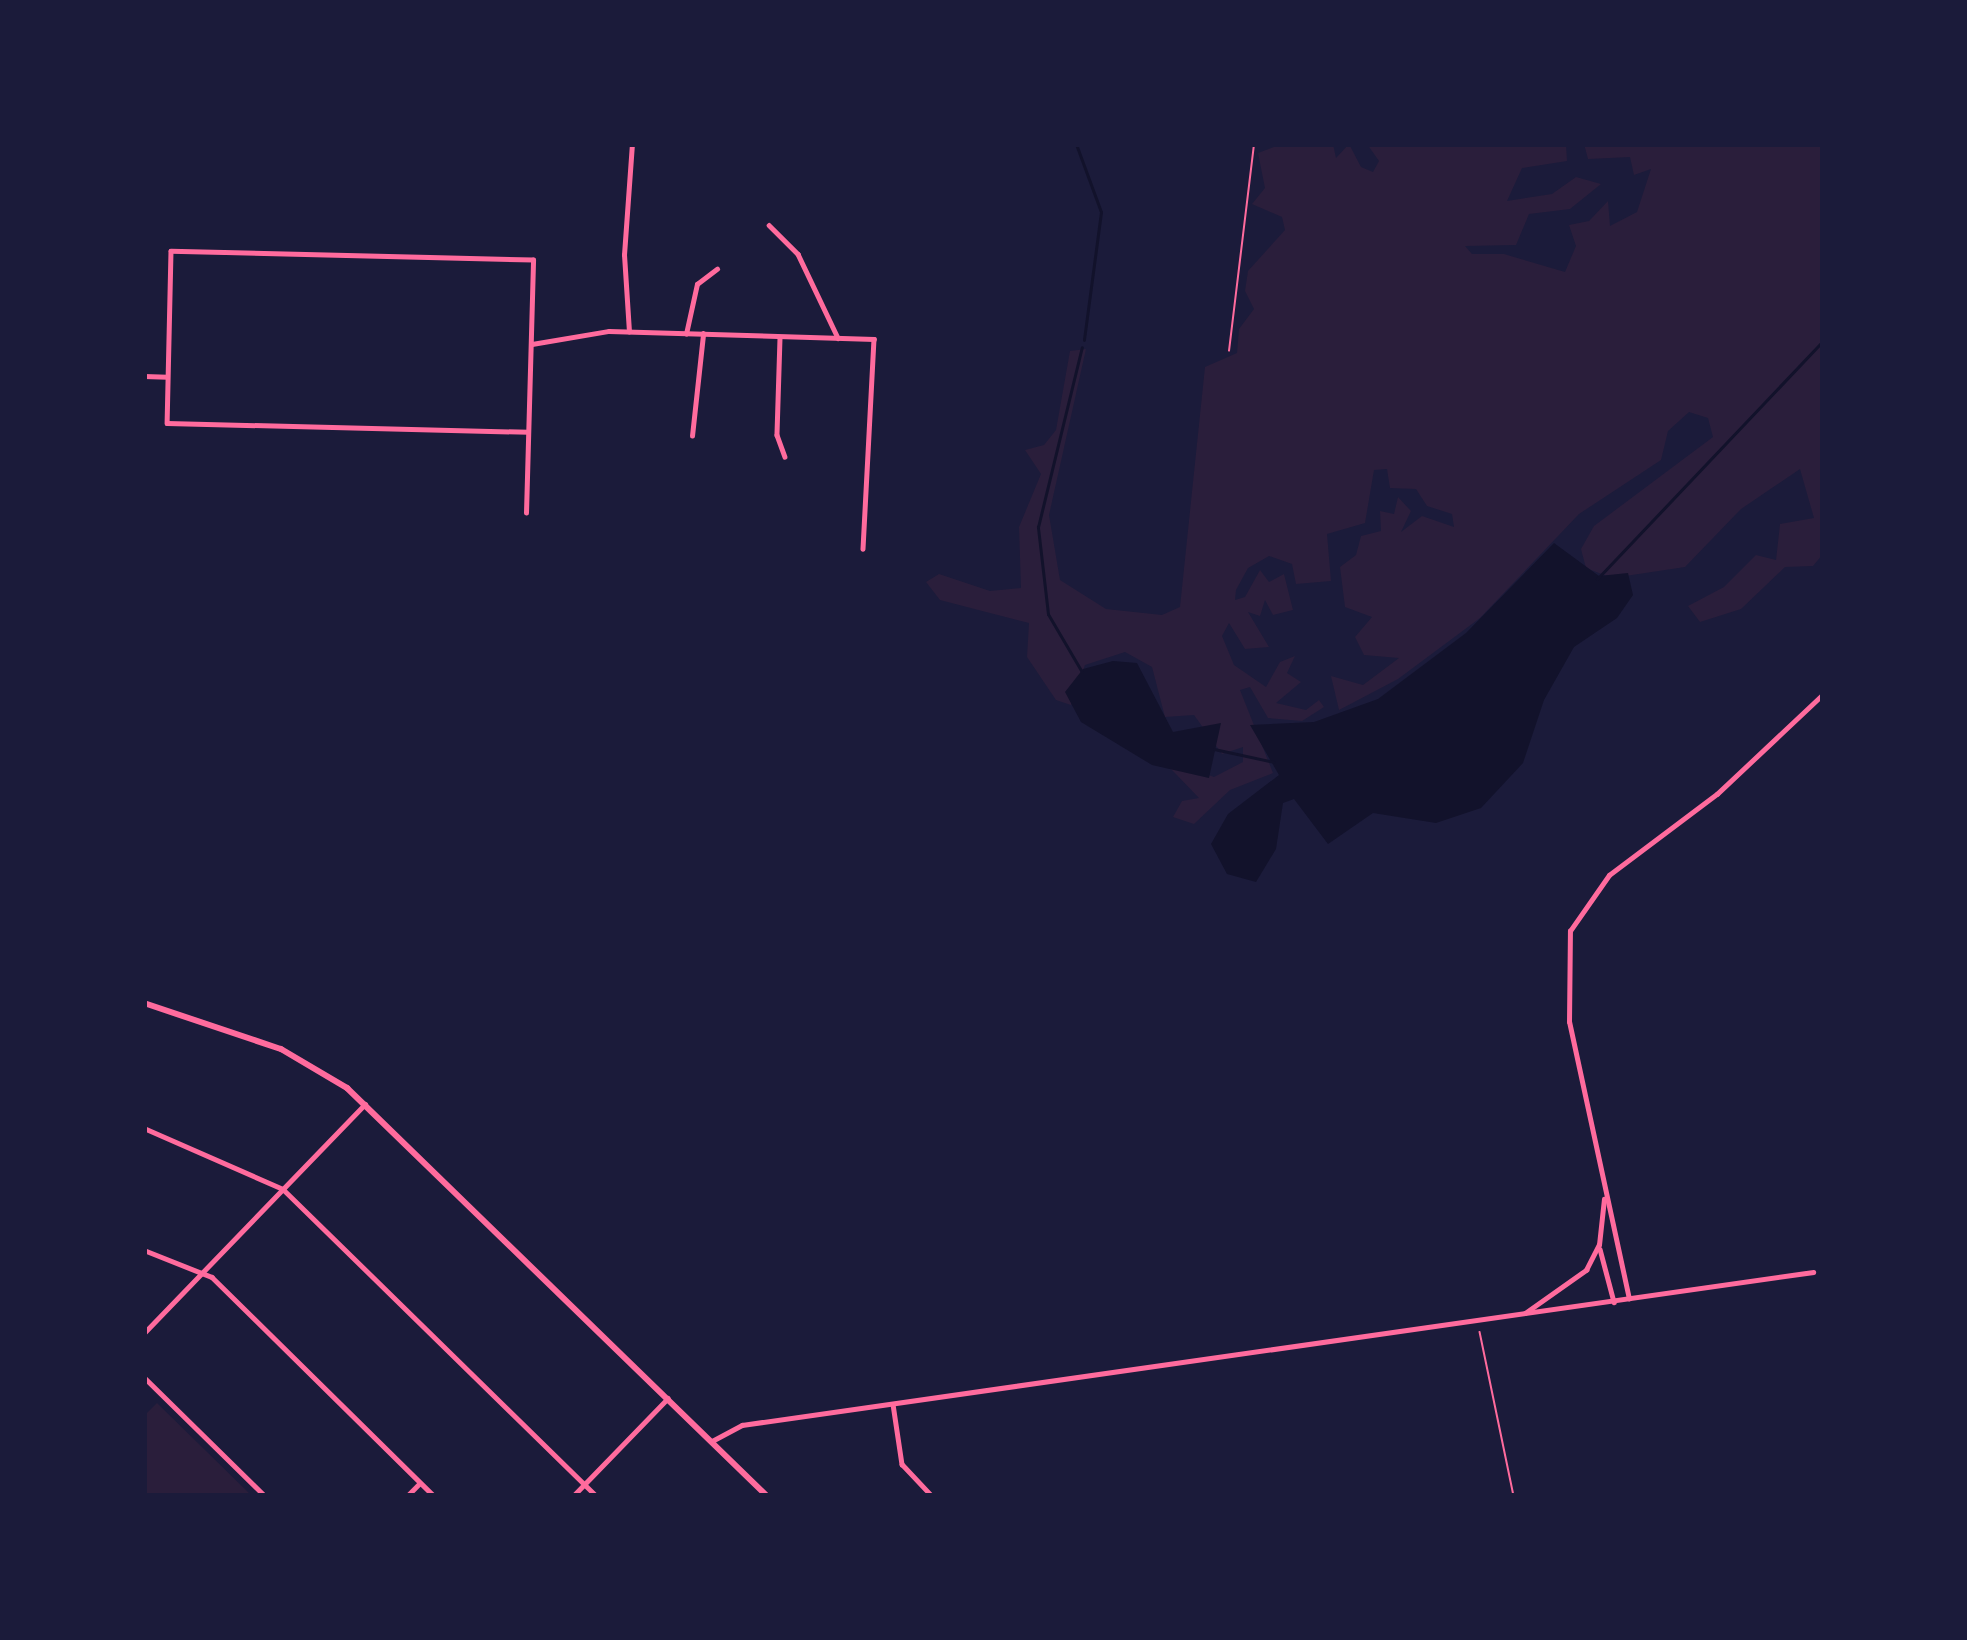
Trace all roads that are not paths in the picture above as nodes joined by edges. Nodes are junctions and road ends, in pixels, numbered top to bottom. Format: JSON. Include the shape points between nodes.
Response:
{"nodes":[{"id":1,"x":632,"y":144,"type":"edge"},
{"id":2,"x":769,"y":225,"type":"dead end"},
{"id":3,"x":717,"y":269,"type":"dead end"},
{"id":4,"x":629,"y":332,"type":"junction"},
{"id":5,"x":686,"y":334,"type":"junction"},
{"id":6,"x":703,"y":334,"type":"junction"},
{"id":7,"x":780,"y":336,"type":"junction"},
{"id":8,"x":838,"y":338,"type":"junction"},
{"id":9,"x":532,"y":344,"type":"junction"},
{"id":10,"x":144,"y":376,"type":"edge"},
{"id":11,"x":167,"y":377,"type":"junction"},
{"id":12,"x":528,"y":432,"type":"junction"},
{"id":13,"x":692,"y":436,"type":"dead end"},
{"id":14,"x":785,"y":457,"type":"dead end"},
{"id":15,"x":526,"y":513,"type":"dead end"},
{"id":16,"x":863,"y":549,"type":"dead end"},
{"id":17,"x":1823,"y":694,"type":"edge"},
{"id":18,"x":144,"y":1003,"type":"edge"},
{"id":19,"x":365,"y":1104,"type":"junction"},
{"id":20,"x":144,"y":1129,"type":"edge"},
{"id":21,"x":1604,"y":1187,"type":"junction"},
{"id":22,"x":283,"y":1190,"type":"junction"},
{"id":23,"x":1617,"y":1246,"type":"junction"},
{"id":24,"x":1600,"y":1247,"type":"junction"},
{"id":25,"x":144,"y":1250,"type":"edge"},
{"id":26,"x":202,"y":1271,"type":"junction"},
{"id":27,"x":1814,"y":1272,"type":"dead end"},
{"id":28,"x":1629,"y":1299,"type":"junction"},
{"id":29,"x":1614,"y":1302,"type":"junction"},
{"id":30,"x":1518,"y":1316,"type":"junction"},
{"id":31,"x":144,"y":1333,"type":"edge"},
{"id":32,"x":144,"y":1377,"type":"edge"},
{"id":33,"x":668,"y":1397,"type":"junction"},
{"id":34,"x":892,"y":1403,"type":"junction"},
{"id":35,"x":712,"y":1442,"type":"junction"},
{"id":36,"x":420,"y":1483,"type":"junction"},
{"id":37,"x":584,"y":1484,"type":"junction"},
{"id":38,"x":265,"y":1496,"type":"edge"},
{"id":39,"x":407,"y":1496,"type":"edge"},
{"id":40,"x":434,"y":1496,"type":"edge"},
{"id":41,"x":573,"y":1496,"type":"edge"},
{"id":42,"x":597,"y":1496,"type":"edge"},
{"id":43,"x":767,"y":1496,"type":"edge"},
{"id":44,"x":932,"y":1496,"type":"edge"}],
"edges":[{"from":1,"to":4,"type":"street","via":[[624,255]]},
{"from":2,"to":8,"type":"street","via":[[798,254]]},
{"from":3,"to":5,"type":"street","via":[[697,284]]},
{"from":4,"to":5,"type":"street"},
{"from":4,"to":9,"type":"street"},
{"from":5,"to":6,"type":"street"},
{"from":6,"to":7,"type":"street"},
{"from":6,"to":13,"type":"street"},
{"from":7,"to":8,"type":"street"},
{"from":7,"to":14,"type":"street","via":[[777,435]]},
{"from":8,"to":16,"type":"street","via":[[874,339]]},
{"from":9,"to":11,"type":"street","via":[[533,260],[171,251]]},
{"from":9,"to":12,"type":"street"},
{"from":10,"to":11,"type":"street"},
{"from":11,"to":12,"type":"street","via":[[166,423]]},
{"from":12,"to":15,"type":"street"},
{"from":17,"to":21,"type":"street","via":[[1717,794],[1609,875],[1570,931],[1564,990]]},
{"from":18,"to":19,"type":"street","via":[[281,1048]]},
{"from":19,"to":22,"type":"street"},
{"from":19,"to":33,"type":"street"},
{"from":20,"to":22,"type":"street"},
{"from":21,"to":23,"type":"street"},
{"from":21,"to":24,"type":"street"},
{"from":22,"to":26,"type":"street"},
{"from":22,"to":37,"type":"street"},
{"from":23,"to":24,"type":"street"},
{"from":23,"to":28,"type":"street"},
{"from":24,"to":29,"type":"street"},
{"from":24,"to":30,"type":"street","via":[[1571,1287]]},
{"from":25,"to":26,"type":"street"},
{"from":26,"to":31,"type":"street"},
{"from":26,"to":36,"type":"street"},
{"from":27,"to":28,"type":"street"},
{"from":28,"to":29,"type":"street"},
{"from":29,"to":30,"type":"street"},
{"from":30,"to":34,"type":"street"},
{"from":32,"to":38,"type":"street"},
{"from":33,"to":35,"type":"street"},
{"from":33,"to":37,"type":"street"},
{"from":34,"to":35,"type":"street","via":[[742,1425]]},
{"from":34,"to":44,"type":"street","via":[[902,1464]]},
{"from":35,"to":43,"type":"street"},
{"from":36,"to":39,"type":"street"},
{"from":36,"to":40,"type":"street"},
{"from":37,"to":41,"type":"street"},
{"from":37,"to":42,"type":"street"}]}
